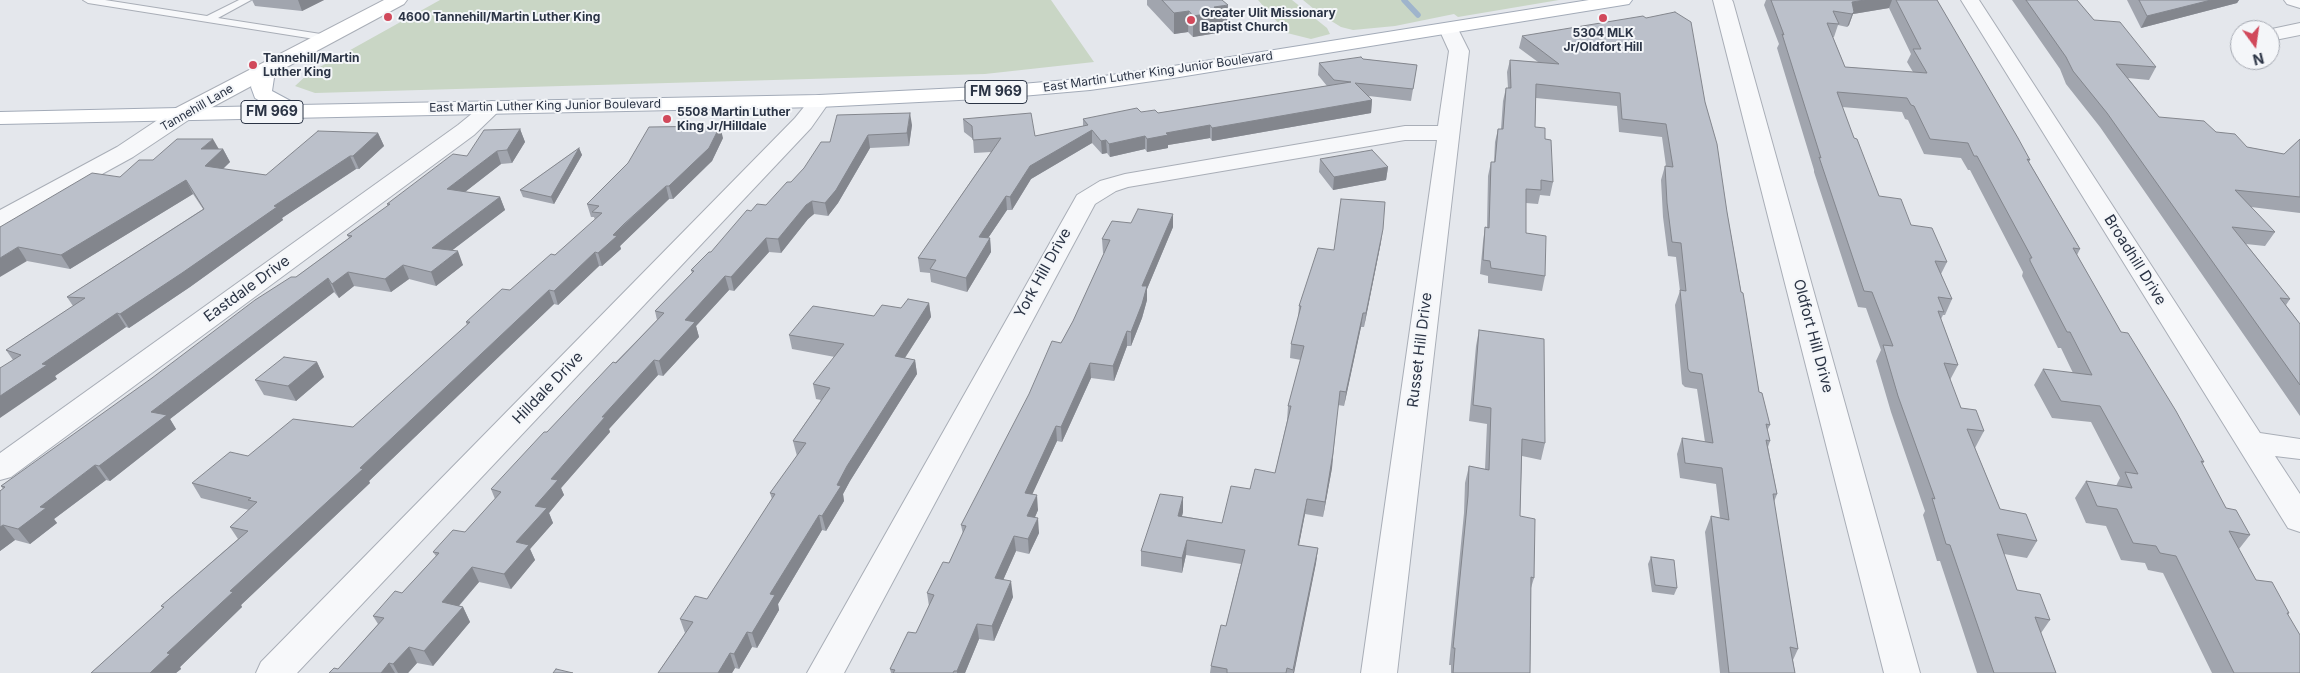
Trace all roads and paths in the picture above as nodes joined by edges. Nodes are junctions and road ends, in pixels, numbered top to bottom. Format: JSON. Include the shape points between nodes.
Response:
{"nodes":[{"id":1,"x":88,"y":0,"type":"edge"},
{"id":2,"x":246,"y":0,"type":"edge"},
{"id":3,"x":398,"y":0,"type":"edge"},
{"id":4,"x":1623,"y":0,"type":"edge"},
{"id":5,"x":1722,"y":0,"type":"edge"},
{"id":6,"x":1970,"y":0,"type":"edge"},
{"id":7,"x":2293,"y":0,"type":"edge"},
{"id":8,"x":2300,"y":3,"type":"edge"},
{"id":9,"x":208,"y":19,"type":"junction"},
{"id":10,"x":1449,"y":29,"type":"junction"},
{"id":11,"x":2300,"y":29,"type":"edge"},
{"id":12,"x":2280,"y":33,"type":"edge"},
{"id":13,"x":327,"y":38,"type":"junction"},
{"id":14,"x":265,"y":70,"type":"junction"},
{"id":15,"x":819,"y":101,"type":"junction"},
{"id":16,"x":492,"y":107,"type":"junction"},
{"id":17,"x":294,"y":112,"type":"junction"},
{"id":18,"x":182,"y":114,"type":"junction"},
{"id":19,"x":0,"y":118,"type":"edge"},
{"id":20,"x":1448,"y":133,"type":"junction"},
{"id":21,"x":0,"y":220,"type":"edge"},
{"id":22,"x":2252,"y":442,"type":"junction"},
{"id":23,"x":2300,"y":449,"type":"edge"},
{"id":24,"x":0,"y":469,"type":"edge"},
{"id":25,"x":2300,"y":520,"type":"edge"},
{"id":26,"x":274,"y":673,"type":"edge"},
{"id":27,"x":824,"y":673,"type":"edge"},
{"id":28,"x":1380,"y":673,"type":"edge"},
{"id":29,"x":1902,"y":673,"type":"edge"}],
"edges":[{"from":1,"to":9,"type":"lane"},
{"from":2,"to":9,"type":"lane"},
{"from":3,"to":13,"type":"main road","name":"Tannehill Lane"},
{"from":4,"to":10,"type":"main road","name":"East Martin Luther King Junior Boulevard","number":"FM 969"},
{"from":5,"to":29,"type":"street","name":"Oldfort Hill Drive"},
{"from":6,"to":22,"type":"street","name":"Broadhill Drive"},
{"from":7,"to":8,"type":"street"},
{"from":9,"to":13,"type":"lane"},
{"from":10,"to":15,"type":"main road","name":"East Martin Luther King Junior Boulevard","number":"FM 969","via":[[1090,84]]},
{"from":10,"to":20,"type":"street","name":"Russet Hill Drive","via":[[1459,51]]},
{"from":11,"to":12,"type":"street"},
{"from":13,"to":14,"type":"main road","name":"Tannehill Lane"},
{"from":14,"to":17,"type":"main road","via":[[260,87],[262,94]]},
{"from":14,"to":18,"type":"main road","name":"Tannehill Lane"},
{"from":15,"to":16,"type":"main road","name":"East Martin Luther King Junior Boulevard","number":"FM 969"},
{"from":15,"to":26,"type":"street","name":"Hilldale Drive","via":[[803,123]]},
{"from":16,"to":17,"type":"main road","name":"East Martin Luther King Junior Boulevard","number":"FM 969"},
{"from":16,"to":24,"type":"street","name":"Eastdale Drive","via":[[466,130]]},
{"from":17,"to":18,"type":"main road","name":"East Martin Luther King Junior Boulevard","number":"FM 969"},
{"from":18,"to":19,"type":"main road","name":"East Martin Luther King Junior Boulevard","number":"FM 969"},
{"from":18,"to":21,"type":"street","name":"Tannehill Lane","via":[[125,152]]},
{"from":20,"to":27,"type":"street","name":"York Hill Drive","via":[[1405,133],[1125,181],[1108,186],[1085,200]]},
{"from":20,"to":28,"type":"street","name":"Russet Hill Drive"},
{"from":22,"to":23,"type":"street"},
{"from":22,"to":25,"type":"street","name":"Broadhill Drive"}]}
